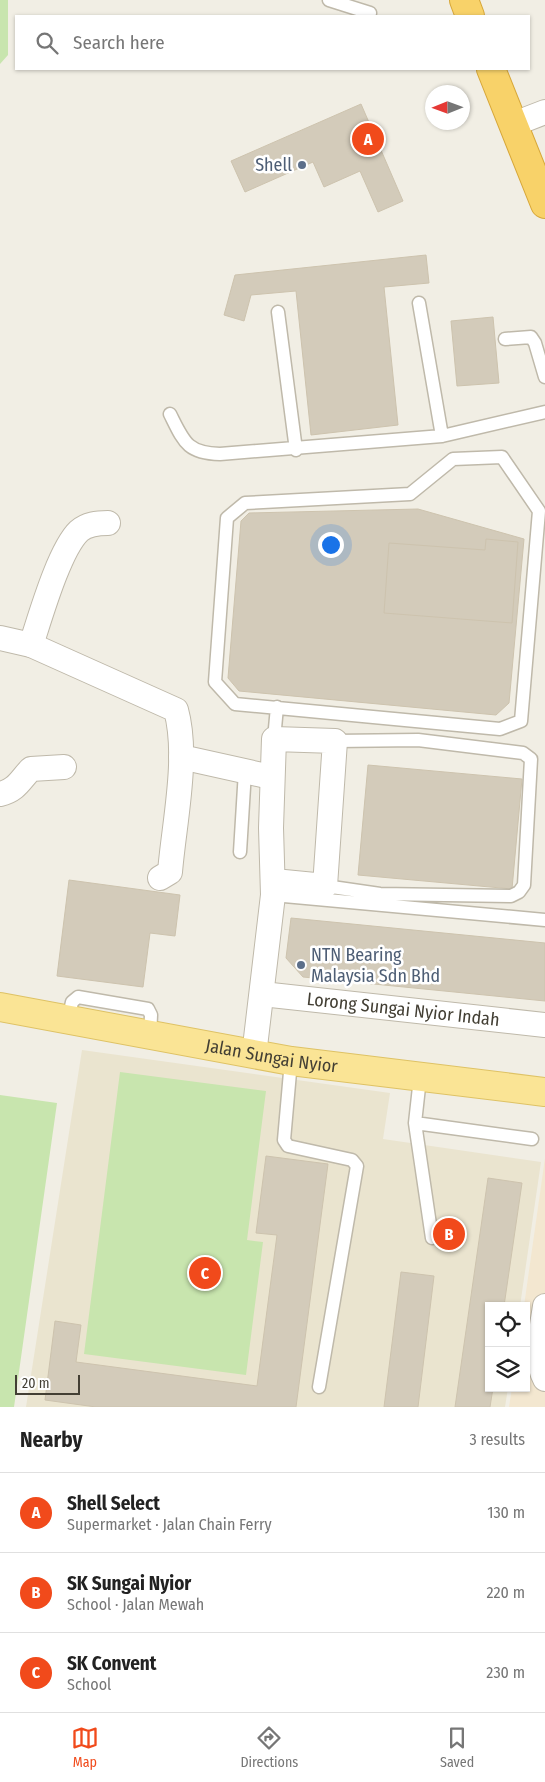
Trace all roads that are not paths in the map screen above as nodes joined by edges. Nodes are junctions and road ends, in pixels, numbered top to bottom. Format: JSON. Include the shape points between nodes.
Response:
{"nodes":[{"id":1,"x":329,"y":0,"type":"edge"},
{"id":2,"x":464,"y":0,"type":"edge"},
{"id":3,"x":370,"y":13,"type":"dead end"},
{"id":4,"x":470,"y":15,"type":"edge"},
{"id":5,"x":491,"y":70,"type":"edge"},
{"id":6,"x":545,"y":112,"type":"edge"},
{"id":7,"x":514,"y":124,"type":"junction"},
{"id":8,"x":545,"y":204,"type":"edge"},
{"id":9,"x":419,"y":303,"type":"dead end"},
{"id":10,"x":278,"y":312,"type":"dead end"},
{"id":11,"x":505,"y":340,"type":"dead end"},
{"id":12,"x":545,"y":376,"type":"edge"},
{"id":13,"x":545,"y":412,"type":"edge"},
{"id":14,"x":170,"y":414,"type":"dead end"},
{"id":15,"x":442,"y":436,"type":"junction"},
{"id":16,"x":296,"y":450,"type":"junction"},
{"id":17,"x":108,"y":522,"type":"dead end"},
{"id":18,"x":0,"y":638,"type":"edge"},
{"id":19,"x":31,"y":645,"type":"junction"},
{"id":20,"x":277,"y":707,"type":"junction"},
{"id":21,"x":274,"y":738,"type":"junction"},
{"id":22,"x":335,"y":741,"type":"junction"},
{"id":23,"x":181,"y":757,"type":"junction"},
{"id":24,"x":64,"y":767,"type":"dead end"},
{"id":25,"x":245,"y":771,"type":"junction"},
{"id":26,"x":272,"y":777,"type":"junction"},
{"id":27,"x":0,"y":794,"type":"edge"},
{"id":28,"x":240,"y":852,"type":"dead end"},
{"id":29,"x":160,"y":878,"type":"dead end"},
{"id":30,"x":325,"y":886,"type":"junction"},
{"id":31,"x":274,"y":888,"type":"junction"},
{"id":32,"x":545,"y":920,"type":"edge"},
{"id":33,"x":262,"y":994,"type":"junction"},
{"id":34,"x":0,"y":1008,"type":"edge"},
{"id":35,"x":545,"y":1026,"type":"edge"},
{"id":36,"x":254,"y":1055,"type":"junction"},
{"id":37,"x":291,"y":1061,"type":"junction"},
{"id":38,"x":420,"y":1078,"type":"junction"},
{"id":39,"x":545,"y":1092,"type":"edge"},
{"id":40,"x":415,"y":1123,"type":"junction"},
{"id":41,"x":532,"y":1139,"type":"dead end"},
{"id":42,"x":432,"y":1238,"type":"dead end"},
{"id":43,"x":545,"y":1306,"type":"edge"},
{"id":44,"x":545,"y":1379,"type":"edge"},
{"id":45,"x":319,"y":1387,"type":"dead end"}],
"edges":[{"from":1,"to":3,"type":"lane"},
{"from":2,"to":4,"type":"highway"},
{"from":5,"to":7,"type":"highway"},
{"from":6,"to":7,"type":"street"},
{"from":7,"to":8,"type":"highway"},
{"from":9,"to":15,"type":"lane"},
{"from":10,"to":16,"type":"lane"},
{"from":11,"to":12,"type":"lane","via":[[531,337],[536,343]]},
{"from":13,"to":15,"type":"lane"},
{"from":14,"to":16,"type":"lane","via":[[190,448],[203,454]]},
{"from":15,"to":16,"type":"lane"},
{"from":17,"to":19,"type":"street","via":[[86,526],[74,537],[50,585]]},
{"from":18,"to":19,"type":"street"},
{"from":19,"to":23,"type":"street","via":[[176,710]]},
{"from":20,"to":20,"type":"lane","via":[[235,704],[215,682],[227,518],[245,503],[410,494],[453,459],[502,457],[539,511],[521,721],[500,729]]},
{"from":20,"to":21,"type":"lane"},
{"from":21,"to":22,"type":"street"},
{"from":21,"to":26,"type":"street"},
{"from":22,"to":30,"type":"street"},
{"from":22,"to":30,"type":"lane","via":[[418,740],[523,753],[531,759],[524,885],[511,896],[380,894]]},
{"from":23,"to":25,"type":"street"},
{"from":23,"to":29,"type":"street","via":[[170,872]]},
{"from":24,"to":27,"type":"street","via":[[31,768],[21,783]]},
{"from":25,"to":26,"type":"street"},
{"from":25,"to":28,"type":"lane"},
{"from":26,"to":31,"type":"street"},
{"from":30,"to":31,"type":"street"},
{"from":31,"to":32,"type":"lane"},
{"from":31,"to":33,"type":"street"},
{"from":33,"to":35,"type":"street","name":"Lorong Sungai Nyior Indah"},
{"from":33,"to":36,"type":"street"},
{"from":34,"to":36,"type":"main road","name":"Jalan Sungai Nyior"},
{"from":36,"to":37,"type":"main road","name":"Jalan Sungai Nyior"},
{"from":37,"to":38,"type":"main road","name":"Jalan Sungai Nyior"},
{"from":37,"to":45,"type":"lane","via":[[284,1140],[288,1146],[352,1160],[357,1166]]},
{"from":38,"to":39,"type":"main road","name":"Jalan Sungai Nyior"},
{"from":38,"to":40,"type":"lane"},
{"from":40,"to":41,"type":"lane"},
{"from":40,"to":42,"type":"lane"},
{"from":43,"to":44,"type":"street","via":[[540,1359]]}]}
